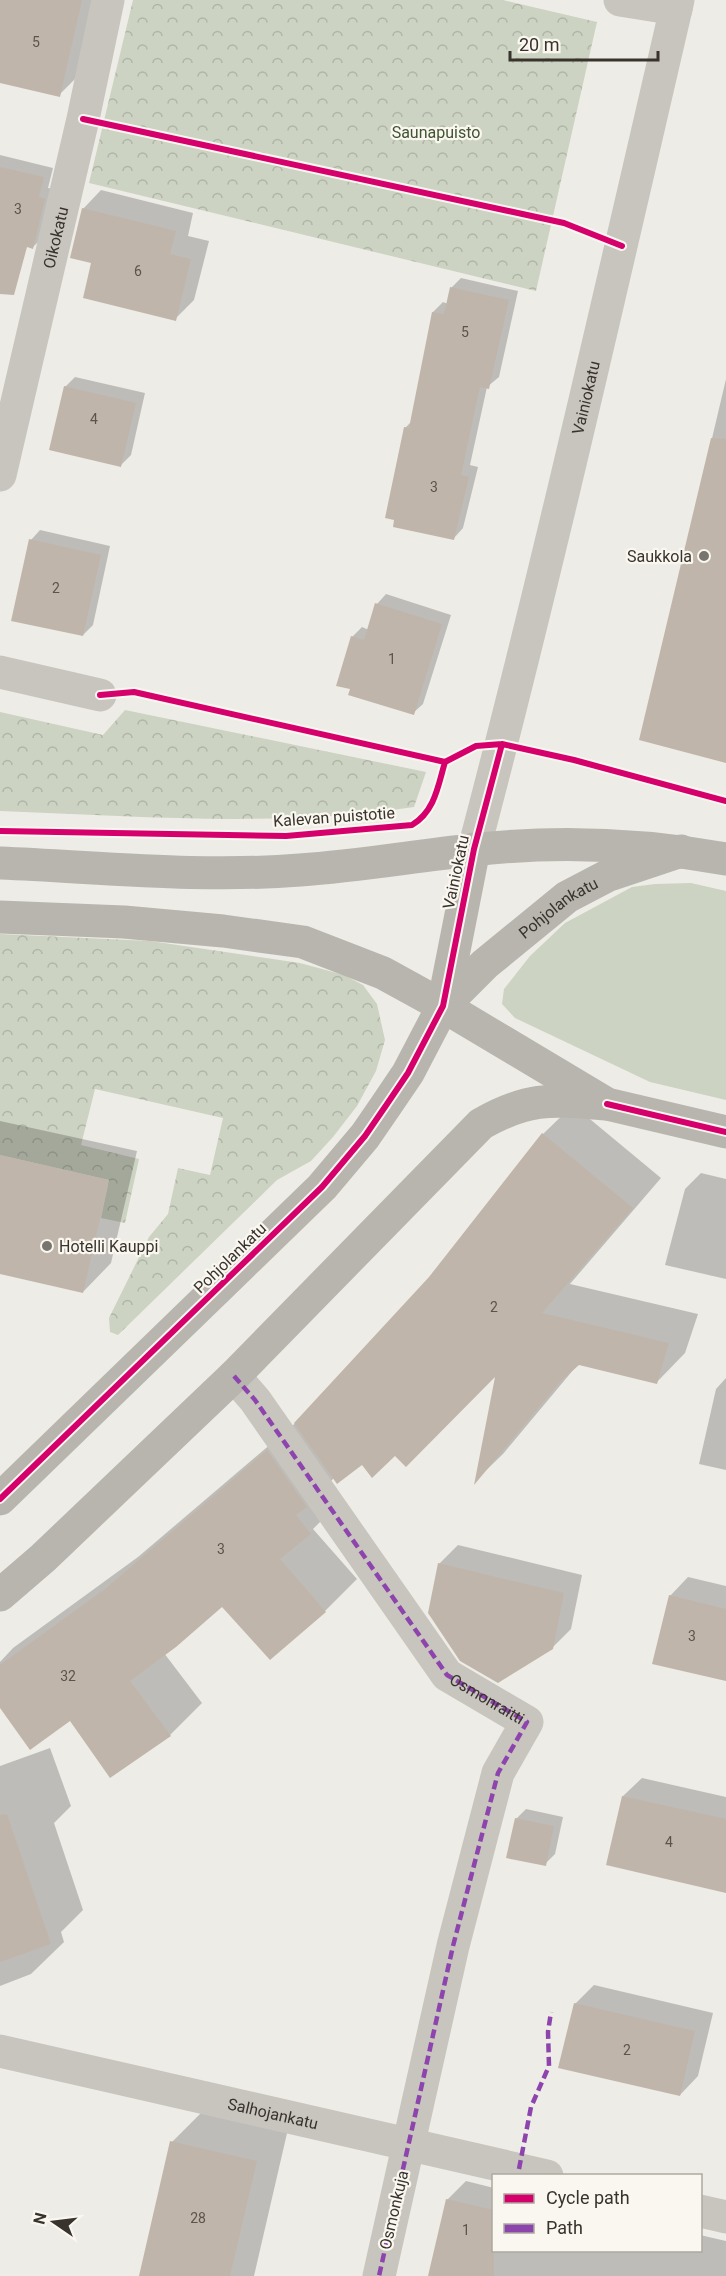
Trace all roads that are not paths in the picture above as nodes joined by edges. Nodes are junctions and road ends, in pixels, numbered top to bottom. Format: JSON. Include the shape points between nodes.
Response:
{"nodes":[{"id":1,"x":108,"y":0,"type":"edge"},
{"id":2,"x":620,"y":0,"type":"edge"},
{"id":3,"x":677,"y":5,"type":"edge"},
{"id":4,"x":0,"y":475,"type":"edge"},
{"id":5,"x":0,"y":672,"type":"edge"},
{"id":6,"x":100,"y":694,"type":"dead end"},
{"id":7,"x":474,"y":849,"type":"junction"},
{"id":8,"x":681,"y":851,"type":"junction"},
{"id":9,"x":726,"y":859,"type":"edge"},
{"id":10,"x":0,"y":863,"type":"edge"},
{"id":11,"x":0,"y":917,"type":"edge"},
{"id":12,"x":443,"y":1006,"type":"junction"},
{"id":13,"x":607,"y":1104,"type":"junction"},
{"id":14,"x":726,"y":1132,"type":"edge"},
{"id":15,"x":234,"y":1376,"type":"junction"},
{"id":16,"x":0,"y":1499,"type":"edge"},
{"id":17,"x":0,"y":1595,"type":"edge"},
{"id":18,"x":0,"y":2051,"type":"edge"},
{"id":19,"x":409,"y":2144,"type":"junction"},
{"id":20,"x":543,"y":2174,"type":"edge"},
{"id":21,"x":702,"y":2211,"type":"edge"},
{"id":22,"x":726,"y":2217,"type":"edge"},
{"id":23,"x":379,"y":2276,"type":"edge"}],
"edges":[{"from":1,"to":4,"type":"street","name":"Oikokatu"},
{"from":2,"to":3,"type":"street"},
{"from":3,"to":7,"type":"street","name":"Vainiokatu"},
{"from":5,"to":6,"type":"street"},
{"from":7,"to":8,"type":"main road","via":[[588,843]]},
{"from":7,"to":10,"type":"main road","via":[[299,870],[190,871]]},
{"from":7,"to":12,"type":"main road","name":"Vainiokatu"},
{"from":8,"to":9,"type":"main road"},
{"from":8,"to":12,"type":"main road","name":"Pohjolankatu","via":[[609,875],[567,897],[485,964]]},
{"from":11,"to":12,"type":"main road","via":[[135,923],[303,942],[383,973]]},
{"from":12,"to":13,"type":"main road"},
{"from":12,"to":16,"type":"main road","name":"Pohjolankatu","via":[[408,1073],[365,1136],[322,1187]]},
{"from":13,"to":14,"type":"main road"},
{"from":13,"to":15,"type":"main road","via":[[557,1100],[528,1103],[481,1124]]},
{"from":15,"to":17,"type":"main road"},
{"from":15,"to":19,"type":"street","name":"Osmonraitti","via":[[255,1400],[447,1675],[527,1722],[498,1773],[453,1946]]},
{"from":18,"to":19,"type":"street","name":"Salhojankatu"},
{"from":19,"to":20,"type":"street","name":"Salhojankatu"},
{"from":19,"to":23,"type":"street","name":"Osmonkuja"},
{"from":21,"to":22,"type":"street"}]}
